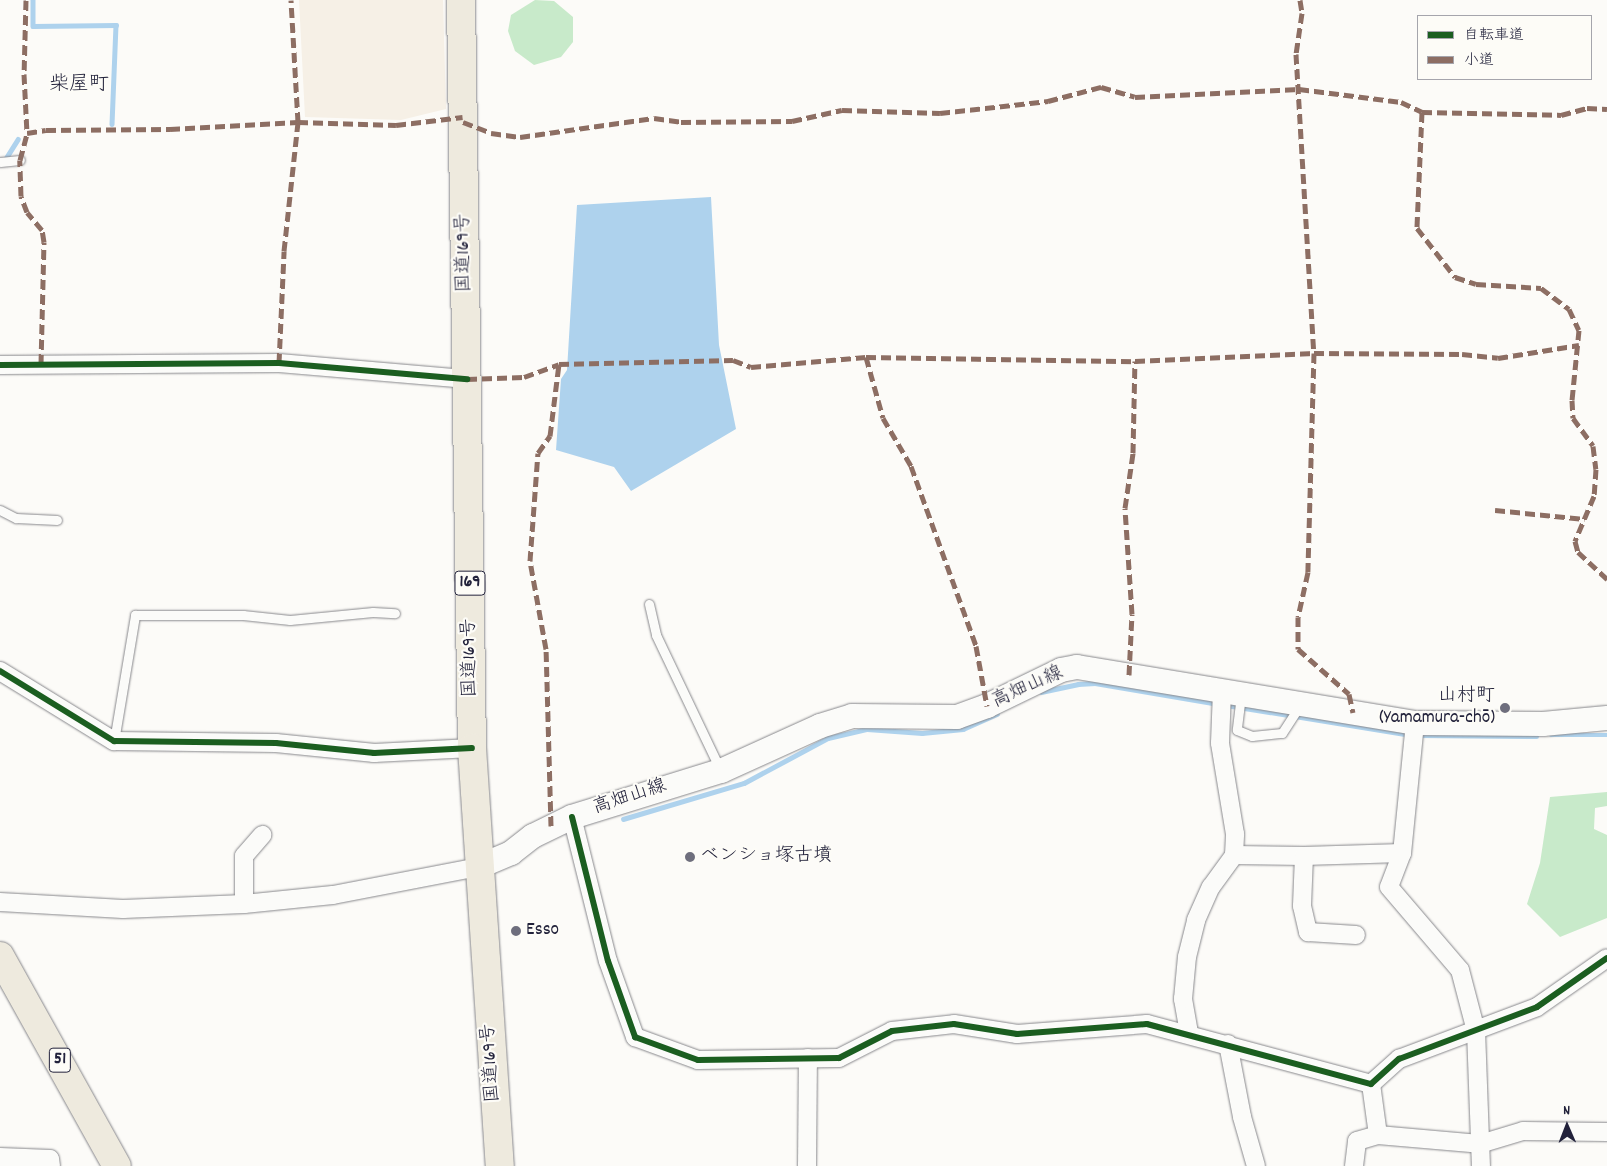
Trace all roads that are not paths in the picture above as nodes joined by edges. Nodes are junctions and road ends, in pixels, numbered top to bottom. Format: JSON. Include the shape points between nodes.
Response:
{"nodes":[{"id":1,"x":461,"y":0,"type":"edge"},
{"id":2,"x":20,"y":160,"type":"dead end"},
{"id":3,"x":0,"y":162,"type":"edge"},
{"id":4,"x":0,"y":365,"type":"edge"},
{"id":5,"x":467,"y":379,"type":"junction"},
{"id":6,"x":0,"y":510,"type":"edge"},
{"id":7,"x":57,"y":520,"type":"dead end"},
{"id":8,"x":648,"y":604,"type":"dead end"},
{"id":9,"x":395,"y":613,"type":"dead end"},
{"id":10,"x":0,"y":671,"type":"edge"},
{"id":11,"x":1231,"y":693,"type":"junction"},
{"id":12,"x":1301,"y":705,"type":"junction"},
{"id":13,"x":1607,"y":718,"type":"edge"},
{"id":14,"x":1413,"y":731,"type":"junction"},
{"id":15,"x":114,"y":741,"type":"junction"},
{"id":16,"x":472,"y":748,"type":"junction"},
{"id":17,"x":721,"y":770,"type":"junction"},
{"id":18,"x":572,"y":817,"type":"junction"},
{"id":19,"x":262,"y":835,"type":"dead end"},
{"id":20,"x":1402,"y":853,"type":"junction"},
{"id":21,"x":1234,"y":855,"type":"junction"},
{"id":22,"x":1304,"y":856,"type":"junction"},
{"id":23,"x":478,"y":867,"type":"junction"},
{"id":24,"x":0,"y":902,"type":"edge"},
{"id":25,"x":244,"y":904,"type":"junction"},
{"id":26,"x":1356,"y":935,"type":"dead end"},
{"id":27,"x":0,"y":956,"type":"edge"},
{"id":28,"x":1607,"y":958,"type":"edge"},
{"id":29,"x":1476,"y":1031,"type":"junction"},
{"id":30,"x":1189,"y":1033,"type":"junction"},
{"id":31,"x":1228,"y":1044,"type":"junction"},
{"id":32,"x":808,"y":1058,"type":"junction"},
{"id":33,"x":1372,"y":1084,"type":"junction"},
{"id":34,"x":1607,"y":1132,"type":"edge"},
{"id":35,"x":1378,"y":1135,"type":"junction"},
{"id":36,"x":1480,"y":1144,"type":"junction"},
{"id":37,"x":0,"y":1157,"type":"edge"},
{"id":38,"x":51,"y":1166,"type":"edge"},
{"id":39,"x":117,"y":1166,"type":"edge"},
{"id":40,"x":500,"y":1166,"type":"edge"},
{"id":41,"x":807,"y":1166,"type":"edge"},
{"id":42,"x":1256,"y":1166,"type":"edge"},
{"id":43,"x":1354,"y":1166,"type":"edge"},
{"id":44,"x":1481,"y":1166,"type":"edge"}],
"edges":[{"from":1,"to":5,"type":"main road","name":"国道169号","number":"169"},
{"from":2,"to":3,"type":"lane"},
{"from":4,"to":5,"type":"street","via":[[280,363]]},
{"from":5,"to":16,"type":"main road","name":"国道169号","number":"169"},
{"from":6,"to":7,"type":"lane","via":[[16,518]]},
{"from":8,"to":17,"type":"lane","via":[[656,635],[673,674]]},
{"from":9,"to":15,"type":"lane","via":[[372,612],[290,620],[243,615],[135,615]]},
{"from":10,"to":15,"type":"street"},
{"from":11,"to":12,"type":"main road","name":"高畑山線"},
{"from":11,"to":12,"type":"lane","via":[[1238,730],[1252,736],[1282,733]]},
{"from":11,"to":17,"type":"main road","name":"高畑山線","via":[[1077,667],[1061,670],[957,717],[852,716],[820,726]]},
{"from":11,"to":21,"type":"street","via":[[1220,743],[1235,834]]},
{"from":12,"to":14,"type":"main road","name":"高畑山線"},
{"from":13,"to":14,"type":"main road","name":"高畑山線"},
{"from":14,"to":20,"type":"street"},
{"from":15,"to":16,"type":"street","via":[[276,743],[374,753]]},
{"from":16,"to":23,"type":"main road","name":"国道169号","number":"169"},
{"from":17,"to":18,"type":"main road","name":"高畑山線"},
{"from":18,"to":23,"type":"main road","name":"高畑山線","via":[[533,836],[511,853]]},
{"from":18,"to":32,"type":"street","via":[[608,961],[635,1037],[698,1060]]},
{"from":19,"to":25,"type":"street","via":[[244,856]]},
{"from":20,"to":22,"type":"street"},
{"from":20,"to":29,"type":"street","via":[[1389,887],[1460,970]]},
{"from":21,"to":22,"type":"street"},
{"from":21,"to":30,"type":"street","via":[[1211,887],[1196,920],[1187,957],[1183,999]]},
{"from":22,"to":26,"type":"street","via":[[1302,906],[1308,932]]},
{"from":23,"to":25,"type":"street","via":[[333,895]]},
{"from":23,"to":40,"type":"main road","name":"国道169号","number":"169"},
{"from":24,"to":25,"type":"street","via":[[123,908]]},
{"from":27,"to":39,"type":"main road","number":"51"},
{"from":28,"to":29,"type":"street","via":[[1537,1006]]},
{"from":29,"to":33,"type":"street","via":[[1399,1059]]},
{"from":29,"to":36,"type":"street"},
{"from":30,"to":31,"type":"street"},
{"from":30,"to":32,"type":"street","via":[[1147,1024],[1017,1034],[954,1024],[892,1031],[839,1058]]},
{"from":31,"to":33,"type":"street"},
{"from":31,"to":42,"type":"street","via":[[1242,1117]]},
{"from":32,"to":41,"type":"street"},
{"from":33,"to":35,"type":"street"},
{"from":34,"to":36,"type":"street","via":[[1522,1131]]},
{"from":35,"to":36,"type":"street"},
{"from":35,"to":43,"type":"street","via":[[1357,1141]]},
{"from":36,"to":44,"type":"street"},
{"from":37,"to":38,"type":"street","via":[[50,1159]]}]}
